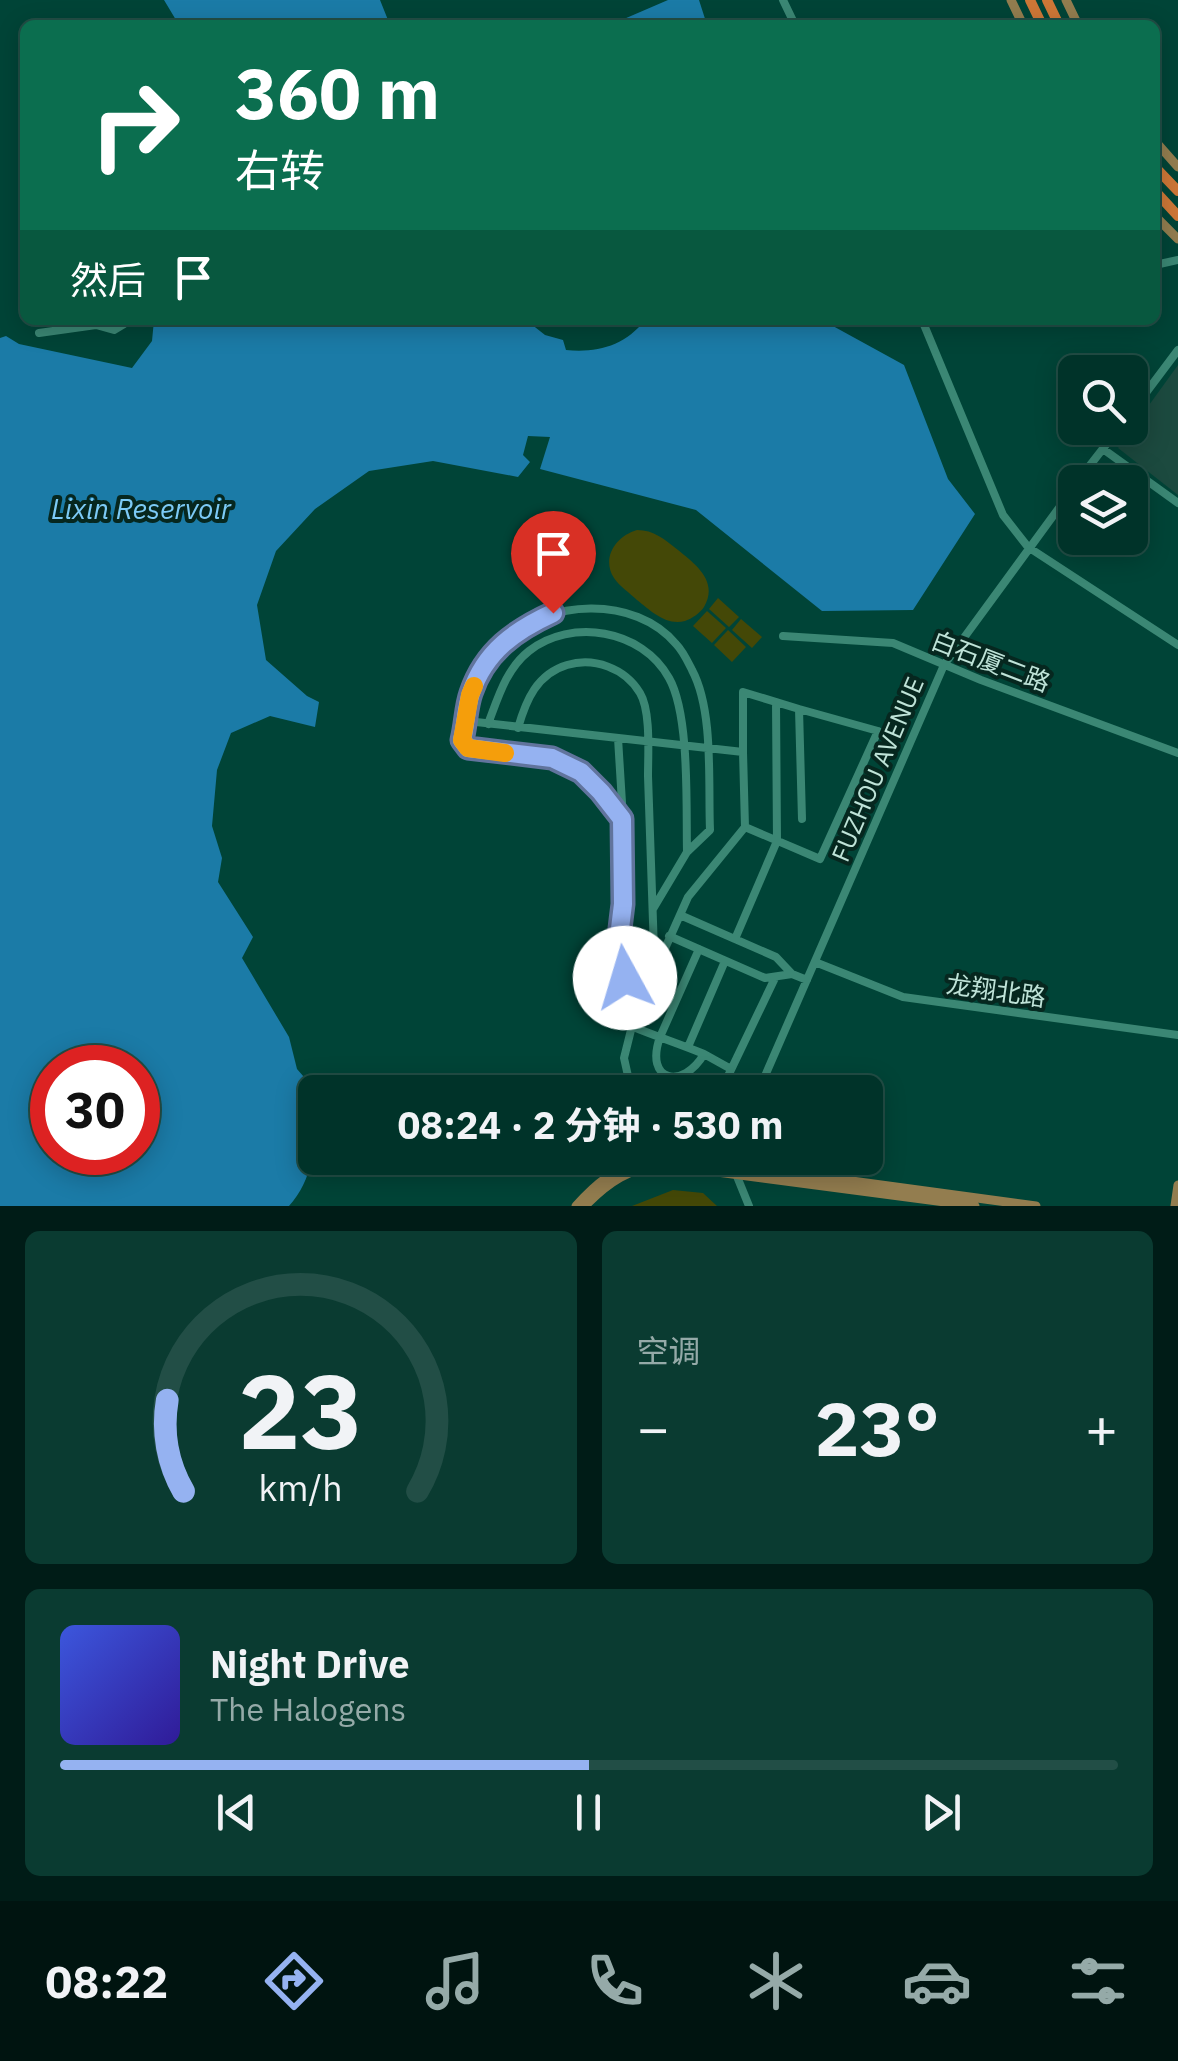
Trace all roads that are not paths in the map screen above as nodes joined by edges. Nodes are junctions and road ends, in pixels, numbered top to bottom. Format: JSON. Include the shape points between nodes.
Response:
{"nodes":[{"id":1,"x":1160,"y":147,"type":"edge"},
{"id":2,"x":1178,"y":167,"type":"edge"},
{"id":3,"x":1160,"y":172,"type":"edge"},
{"id":4,"x":1178,"y":191,"type":"edge"},
{"id":5,"x":1160,"y":197,"type":"edge"},
{"id":6,"x":1178,"y":219,"type":"edge"},
{"id":7,"x":96,"y":325,"type":"edge"},
{"id":8,"x":96,"y":325,"type":"edge"},
{"id":9,"x":122,"y":325,"type":"edge"},
{"id":10,"x":924,"y":325,"type":"edge"},
{"id":11,"x":39,"y":333,"type":"dead end"},
{"id":12,"x":1178,"y":350,"type":"edge"},
{"id":13,"x":1148,"y":390,"type":"edge"},
{"id":14,"x":1106,"y":445,"type":"edge"},
{"id":15,"x":1103,"y":449,"type":"junction"},
{"id":16,"x":1091,"y":465,"type":"edge"},
{"id":17,"x":1178,"y":504,"type":"edge"},
{"id":18,"x":1058,"y":507,"type":"edge"},
{"id":19,"x":1028,"y":546,"type":"junction"},
{"id":20,"x":784,"y":636,"type":"dead end"},
{"id":21,"x":1178,"y":645,"type":"edge"},
{"id":22,"x":944,"y":665,"type":"junction"},
{"id":23,"x":776,"y":702,"type":"junction"},
{"id":24,"x":799,"y":710,"type":"junction"},
{"id":25,"x":467,"y":721,"type":"junction"},
{"id":26,"x":488,"y":724,"type":"junction"},
{"id":27,"x":518,"y":728,"type":"junction"},
{"id":28,"x":618,"y":738,"type":"junction"},
{"id":29,"x":647,"y":741,"type":"junction"},
{"id":30,"x":683,"y":745,"type":"junction"},
{"id":31,"x":707,"y":748,"type":"junction"},
{"id":32,"x":744,"y":752,"type":"junction"},
{"id":33,"x":1178,"y":753,"type":"edge"},
{"id":34,"x":622,"y":819,"type":"junction"},
{"id":35,"x":802,"y":819,"type":"dead end"},
{"id":36,"x":745,"y":827,"type":"junction"},
{"id":37,"x":777,"y":841,"type":"junction"},
{"id":38,"x":687,"y":852,"type":"junction"},
{"id":39,"x":653,"y":909,"type":"junction"},
{"id":40,"x":680,"y":915,"type":"junction"},
{"id":41,"x":668,"y":936,"type":"junction"},
{"id":42,"x":735,"y":938,"type":"junction"},
{"id":43,"x":699,"y":950,"type":"junction"},
{"id":44,"x":661,"y":954,"type":"junction"},
{"id":45,"x":726,"y":961,"type":"junction"},
{"id":46,"x":815,"y":962,"type":"junction"},
{"id":47,"x":792,"y":974,"type":"junction"},
{"id":48,"x":775,"y":978,"type":"junction"},
{"id":49,"x":808,"y":980,"type":"junction"},
{"id":50,"x":646,"y":990,"type":"junction"},
{"id":51,"x":631,"y":1026,"type":"junction"},
{"id":52,"x":1178,"y":1035,"type":"edge"},
{"id":53,"x":660,"y":1037,"type":"junction"},
{"id":54,"x":688,"y":1047,"type":"junction"},
{"id":55,"x":704,"y":1054,"type":"junction"},
{"id":56,"x":731,"y":1069,"type":"junction"},
{"id":57,"x":628,"y":1075,"type":"edge"},
{"id":58,"x":727,"y":1075,"type":"edge"},
{"id":59,"x":766,"y":1075,"type":"edge"},
{"id":60,"x":612,"y":1175,"type":"edge"},
{"id":61,"x":625,"y":1175,"type":"edge"},
{"id":62,"x":737,"y":1175,"type":"edge"},
{"id":63,"x":781,"y":1175,"type":"edge"},
{"id":64,"x":802,"y":1175,"type":"edge"},
{"id":65,"x":1178,"y":1185,"type":"edge"},
{"id":66,"x":876,"y":1193,"type":"junction"},
{"id":67,"x":576,"y":1206,"type":"edge"},
{"id":68,"x":585,"y":1206,"type":"edge"},
{"id":69,"x":749,"y":1206,"type":"edge"},
{"id":70,"x":878,"y":1206,"type":"edge"},
{"id":71,"x":974,"y":1206,"type":"edge"},
{"id":72,"x":1036,"y":1206,"type":"edge"},
{"id":73,"x":1175,"y":1206,"type":"edge"}],
"edges":[{"from":1,"to":2,"type":"main road"},
{"from":3,"to":4,"type":"highway"},
{"from":5,"to":6,"type":"highway"},
{"from":7,"to":9,"type":"street"},
{"from":8,"to":11,"type":"street"},
{"from":10,"to":19,"type":"street","via":[[1003,514]]},
{"from":12,"to":13,"type":"street"},
{"from":14,"to":15,"type":"street","name":"FUZHOU AVENUE"},
{"from":15,"to":16,"type":"street","name":"FUZHOU AVENUE"},
{"from":15,"to":17,"type":"street"},
{"from":18,"to":19,"type":"street","name":"FUZHOU AVENUE"},
{"from":19,"to":21,"type":"street"},
{"from":19,"to":22,"type":"street","name":"FUZHOU AVENUE"},
{"from":20,"to":22,"type":"street","name":"白石厦二路","via":[[893,643]]},
{"from":22,"to":33,"type":"street","name":"白石厦二路"},
{"from":22,"to":46,"type":"street","name":"FUZHOU AVENUE"},
{"from":23,"to":24,"type":"street"},
{"from":23,"to":32,"type":"street","via":[[743,692]]},
{"from":23,"to":37,"type":"street"},
{"from":24,"to":35,"type":"street"},
{"from":24,"to":37,"type":"street","via":[[878,731],[820,859]]},
{"from":25,"to":26,"type":"street"},
{"from":25,"to":31,"type":"street","via":[[470,695],[501,644],[553,613],[588,607],[648,621],[676,643],[704,703]]},
{"from":25,"to":34,"type":"street","via":[[462,740],[468,748],[552,758],[581,772]]},
{"from":26,"to":27,"type":"street"},
{"from":26,"to":30,"type":"street","via":[[506,678],[528,652],[560,634],[587,631],[617,636],[649,654],[668,676],[680,706]]},
{"from":27,"to":28,"type":"street"},
{"from":27,"to":29,"type":"street","via":[[526,700],[542,679],[588,662],[608,666],[640,692]]},
{"from":28,"to":29,"type":"street"},
{"from":28,"to":34,"type":"street"},
{"from":29,"to":30,"type":"street"},
{"from":29,"to":39,"type":"street"},
{"from":30,"to":31,"type":"street"},
{"from":30,"to":38,"type":"street"},
{"from":31,"to":32,"type":"street"},
{"from":31,"to":38,"type":"street","via":[[710,830]]},
{"from":32,"to":36,"type":"street"},
{"from":34,"to":50,"type":"street","via":[[618,945],[625,978]]},
{"from":36,"to":37,"type":"street"},
{"from":36,"to":40,"type":"street"},
{"from":37,"to":42,"type":"street"},
{"from":38,"to":39,"type":"street"},
{"from":39,"to":44,"type":"street","via":[[654,952]]},
{"from":40,"to":41,"type":"street"},
{"from":40,"to":42,"type":"street"},
{"from":41,"to":43,"type":"street"},
{"from":41,"to":44,"type":"street"},
{"from":42,"to":47,"type":"street","via":[[776,956]]},
{"from":43,"to":45,"type":"street"},
{"from":43,"to":53,"type":"street"},
{"from":44,"to":50,"type":"street"},
{"from":45,"to":48,"type":"street"},
{"from":45,"to":54,"type":"street"},
{"from":46,"to":49,"type":"street","name":"FUZHOU AVENUE"},
{"from":46,"to":52,"type":"street","name":"龙翔北路","via":[[903,998]]},
{"from":47,"to":48,"type":"street"},
{"from":47,"to":49,"type":"street"},
{"from":48,"to":56,"type":"street"},
{"from":49,"to":59,"type":"street","name":"FUZHOU AVENUE"},
{"from":50,"to":51,"type":"street"},
{"from":51,"to":53,"type":"street"},
{"from":51,"to":57,"type":"street"},
{"from":53,"to":54,"type":"street"},
{"from":53,"to":55,"type":"street","via":[[655,1062],[666,1074],[686,1075]]},
{"from":54,"to":55,"type":"street"},
{"from":55,"to":56,"type":"street"},
{"from":56,"to":58,"type":"street"},
{"from":60,"to":67,"type":"main road"},
{"from":61,"to":68,"type":"main road"},
{"from":62,"to":69,"type":"street"},
{"from":63,"to":66,"type":"main road"},
{"from":64,"to":72,"type":"main road"},
{"from":65,"to":73,"type":"main road"},
{"from":66,"to":70,"type":"street"},
{"from":66,"to":71,"type":"main road"}]}
